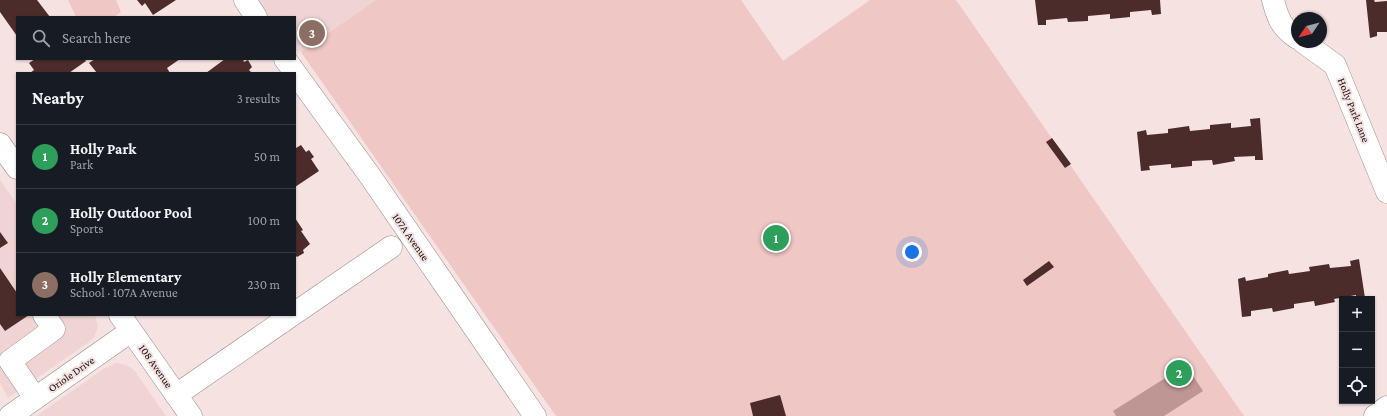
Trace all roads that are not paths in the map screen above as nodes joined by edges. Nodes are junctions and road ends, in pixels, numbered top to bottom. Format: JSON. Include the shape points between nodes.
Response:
{"nodes":[{"id":1,"x":245,"y":0,"type":"edge"},
{"id":2,"x":1273,"y":0,"type":"edge"},
{"id":3,"x":255,"y":16,"type":"edge"},
{"id":4,"x":1291,"y":34,"type":"edge"},
{"id":5,"x":1311,"y":48,"type":"edge"},
{"id":6,"x":286,"y":60,"type":"edge"},
{"id":7,"x":294,"y":72,"type":"edge"},
{"id":8,"x":296,"y":74,"type":"edge"},
{"id":9,"x":0,"y":144,"type":"edge"},
{"id":10,"x":16,"y":167,"type":"edge"},
{"id":11,"x":1387,"y":192,"type":"edge"},
{"id":12,"x":391,"y":247,"type":"dead end"},
{"id":13,"x":296,"y":312,"type":"edge"},
{"id":14,"x":45,"y":316,"type":"edge"},
{"id":15,"x":291,"y":316,"type":"edge"},
{"id":16,"x":126,"y":323,"type":"edge"},
{"id":17,"x":36,"y":342,"type":"junction"},
{"id":18,"x":12,"y":343,"type":"dead end"},
{"id":19,"x":176,"y":395,"type":"junction"},
{"id":20,"x":35,"y":398,"type":"junction"},
{"id":21,"x":1387,"y":407,"type":"edge"},
{"id":22,"x":10,"y":416,"type":"edge"},
{"id":23,"x":191,"y":416,"type":"edge"},
{"id":24,"x":535,"y":416,"type":"edge"},
{"id":25,"x":1375,"y":416,"type":"edge"}],
"edges":[{"from":1,"to":3,"type":"street"},
{"from":2,"to":4,"type":"street","via":[[1278,18]]},
{"from":5,"to":11,"type":"street","name":"Holly Park Lane","via":[[1335,65]]},
{"from":6,"to":7,"type":"street","name":"107A Avenue"},
{"from":8,"to":24,"type":"street","name":"107A Avenue","via":[[370,176]]},
{"from":9,"to":10,"type":"street"},
{"from":12,"to":13,"type":"street"},
{"from":14,"to":17,"type":"street","via":[[54,329]]},
{"from":15,"to":19,"type":"street"},
{"from":16,"to":19,"type":"street","name":"108 Avenue"},
{"from":16,"to":20,"type":"street","name":"Oriole Drive"},
{"from":17,"to":18,"type":"street","via":[[28,331]]},
{"from":17,"to":20,"type":"street","via":[[10,361]]},
{"from":19,"to":23,"type":"street","name":"108 Avenue"},
{"from":20,"to":22,"type":"street","name":"Oriole Drive"},
{"from":21,"to":25,"type":"street"}]}
